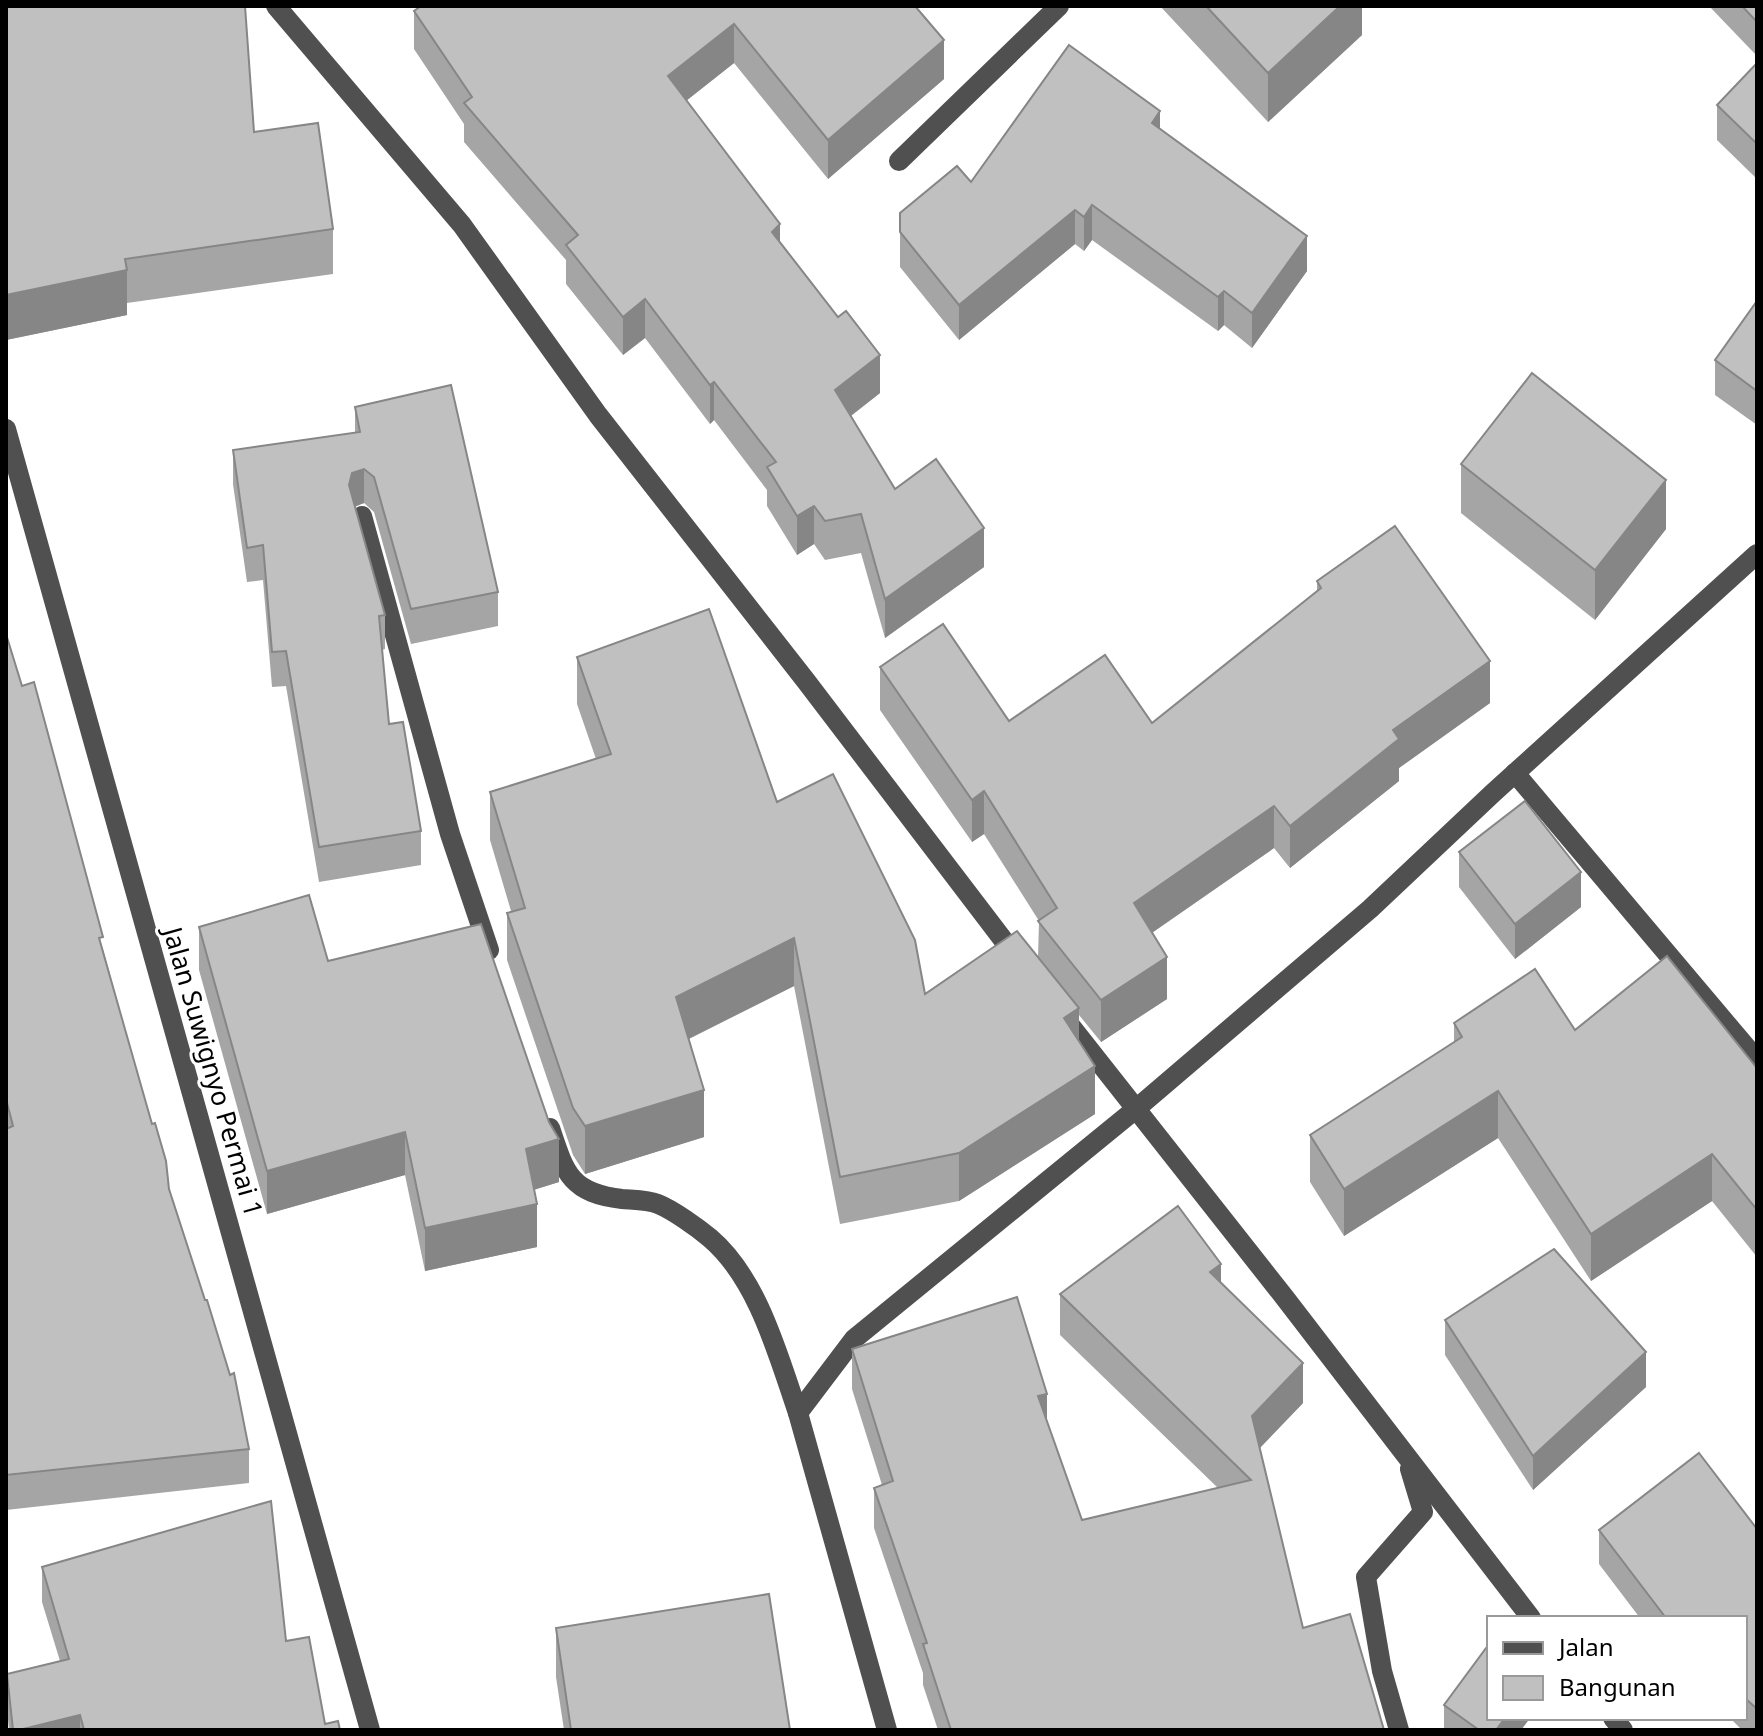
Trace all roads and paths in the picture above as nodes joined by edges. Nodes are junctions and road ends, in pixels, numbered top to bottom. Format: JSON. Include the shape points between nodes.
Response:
{"nodes":[{"id":1,"x":276,"y":6,"type":"edge"},
{"id":2,"x":1059,"y":6,"type":"edge"},
{"id":3,"x":899,"y":161,"type":"dead end"},
{"id":4,"x":6,"y":429,"type":"edge"},
{"id":5,"x":362,"y":516,"type":"dead end"},
{"id":6,"x":1757,"y":554,"type":"edge"},
{"id":7,"x":1515,"y":773,"type":"junction"},
{"id":8,"x":495,"y":967,"type":"edge"},
{"id":9,"x":1030,"y":975,"type":"edge"},
{"id":10,"x":1049,"y":999,"type":"edge"},
{"id":11,"x":1757,"y":1060,"type":"edge"},
{"id":12,"x":1137,"y":1108,"type":"junction"},
{"id":13,"x":546,"y":1116,"type":"edge"},
{"id":14,"x":798,"y":1413,"type":"junction"},
{"id":15,"x":1406,"y":1456,"type":"junction"},
{"id":16,"x":1529,"y":1616,"type":"edge"},
{"id":17,"x":370,"y":1730,"type":"edge"},
{"id":18,"x":887,"y":1730,"type":"edge"},
{"id":19,"x":1399,"y":1730,"type":"edge"}],
"edges":[{"from":1,"to":9,"type":"street","via":[[462,225],[598,415]]},
{"from":2,"to":3,"type":"street"},
{"from":4,"to":17,"type":"street","name":"Jalan Suwignyo Permai 1"},
{"from":5,"to":8,"type":"street","via":[[450,834]]},
{"from":6,"to":7,"type":"street"},
{"from":7,"to":11,"type":"street"},
{"from":7,"to":12,"type":"street","via":[[1370,909]]},
{"from":10,"to":12,"type":"street"},
{"from":12,"to":14,"type":"street","via":[[854,1339]]},
{"from":12,"to":15,"type":"street"},
{"from":13,"to":14,"type":"street","via":[[561,1161],[576,1185],[604,1197],[658,1203],[711,1239],[748,1284]]},
{"from":14,"to":18,"type":"street"},
{"from":15,"to":16,"type":"street"},
{"from":15,"to":19,"type":"street","via":[[1423,1512],[1366,1577],[1382,1671]]}]}
